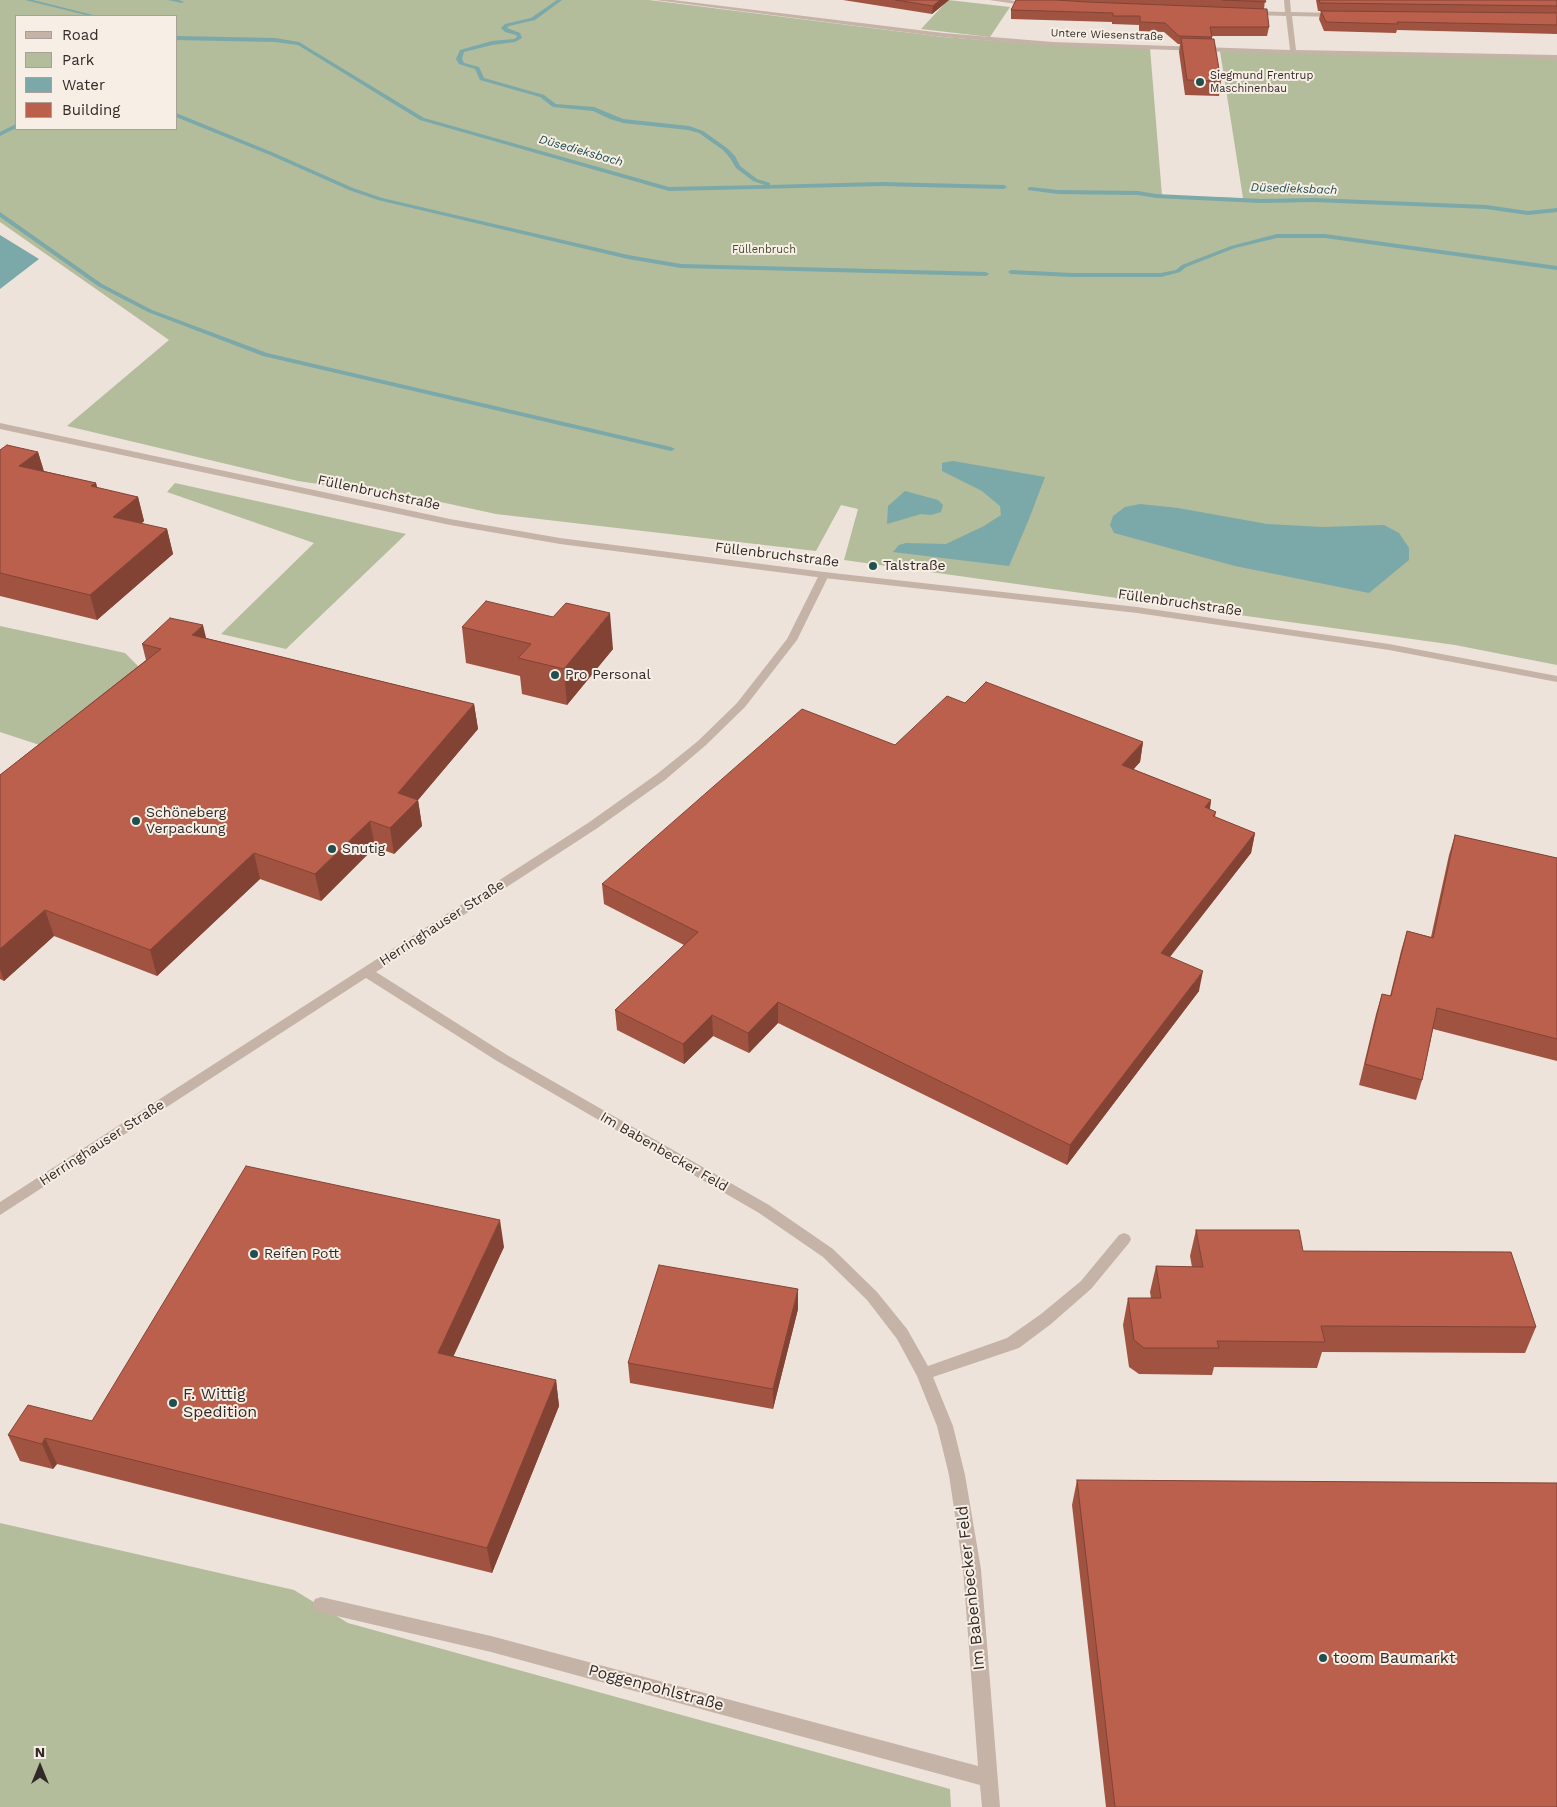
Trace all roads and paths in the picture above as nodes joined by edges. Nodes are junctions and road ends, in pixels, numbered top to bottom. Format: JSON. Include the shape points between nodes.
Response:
{"nodes":[{"id":1,"x":658,"y":0,"type":"edge"},
{"id":2,"x":992,"y":0,"type":"edge"},
{"id":3,"x":1287,"y":0,"type":"edge"},
{"id":4,"x":1033,"y":4,"type":"edge"},
{"id":5,"x":1241,"y":13,"type":"edge"},
{"id":6,"x":1290,"y":15,"type":"junction"},
{"id":7,"x":1349,"y":16,"type":"edge"},
{"id":8,"x":1293,"y":52,"type":"junction"},
{"id":9,"x":1557,"y":57,"type":"edge"},
{"id":10,"x":0,"y":426,"type":"edge"},
{"id":11,"x":824,"y":575,"type":"junction"},
{"id":12,"x":1557,"y":679,"type":"edge"},
{"id":13,"x":366,"y":972,"type":"junction"},
{"id":14,"x":0,"y":1209,"type":"edge"},
{"id":15,"x":1124,"y":1239,"type":"dead end"},
{"id":16,"x":924,"y":1374,"type":"junction"},
{"id":17,"x":321,"y":1605,"type":"dead end"},
{"id":18,"x":990,"y":1778,"type":"junction"},
{"id":19,"x":991,"y":1807,"type":"edge"}],
"edges":[{"from":1,"to":8,"type":"street","name":"Untere Wiesenstraße","via":[[1053,44]]},
{"from":2,"to":4,"type":"street"},
{"from":3,"to":6,"type":"street"},
{"from":5,"to":6,"type":"street"},
{"from":6,"to":7,"type":"street"},
{"from":6,"to":8,"type":"street"},
{"from":8,"to":9,"type":"street","name":"Untere Wiesenstraße"},
{"from":10,"to":11,"type":"street","name":"Füllenbruchstraße","via":[[450,522],[560,541]]},
{"from":11,"to":12,"type":"street","name":"Füllenbruchstraße","via":[[1137,610],[1389,647]]},
{"from":11,"to":13,"type":"street","name":"Herringhauser Straße","via":[[792,640],[741,705],[702,743],[592,826]]},
{"from":13,"to":14,"type":"street","name":"Herringhauser Straße"},
{"from":13,"to":16,"type":"street","name":"Im Babenbecker Feld","via":[[502,1058],[764,1209],[828,1253],[872,1296],[902,1334]]},
{"from":15,"to":16,"type":"street","via":[[1086,1285],[1012,1343]]},
{"from":16,"to":18,"type":"street","name":"Im Babenbecker Feld","via":[[945,1426],[957,1475],[972,1569]]},
{"from":17,"to":18,"type":"street","name":"Poggenpohlstraße","via":[[491,1644]]},
{"from":18,"to":19,"type":"street","name":"Im Babenbecker Feld"}]}
